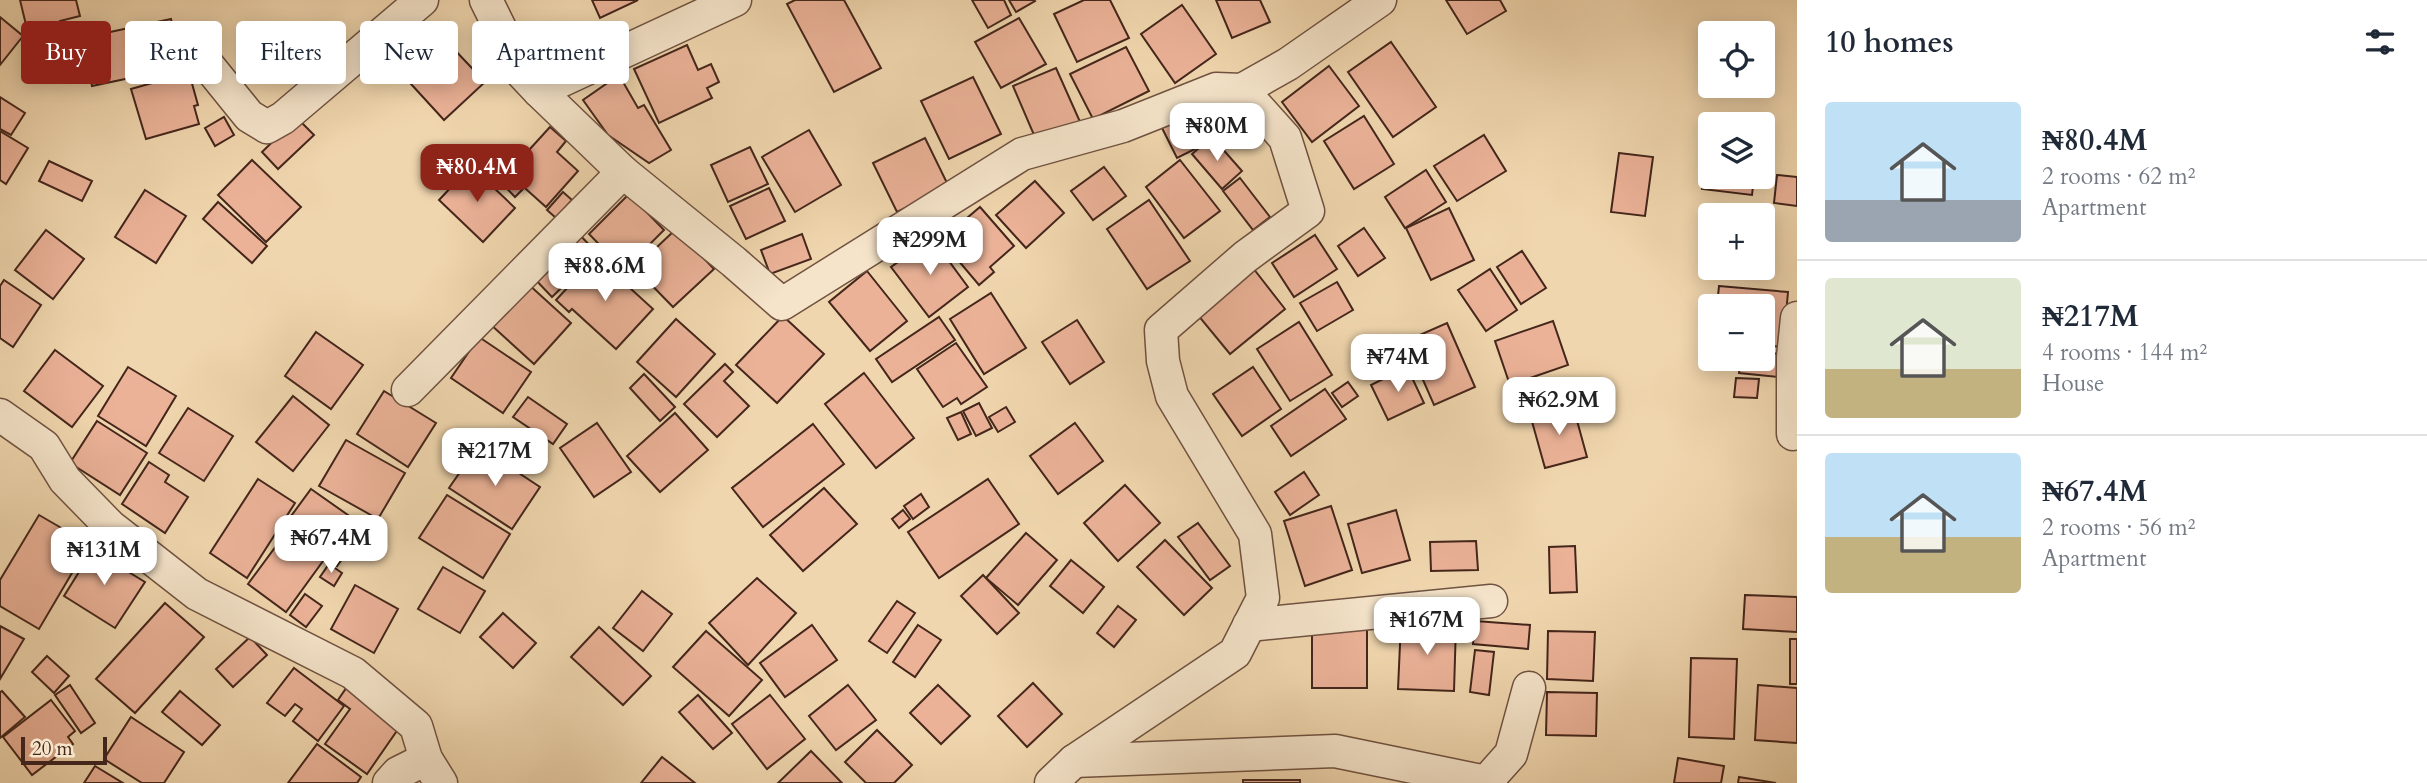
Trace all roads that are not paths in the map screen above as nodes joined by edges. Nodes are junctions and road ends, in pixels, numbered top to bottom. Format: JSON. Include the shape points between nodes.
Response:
{"nodes":[{"id":1,"x":422,"y":0,"type":"edge"},
{"id":2,"x":486,"y":0,"type":"edge"},
{"id":3,"x":735,"y":0,"type":"edge"},
{"id":4,"x":1380,"y":0,"type":"edge"},
{"id":5,"x":222,"y":83,"type":"edge"},
{"id":6,"x":1242,"y":90,"type":"junction"},
{"id":7,"x":539,"y":91,"type":"junction"},
{"id":8,"x":623,"y":172,"type":"junction"},
{"id":9,"x":1797,"y":318,"type":"edge"},
{"id":10,"x":408,"y":390,"type":"dead end"},
{"id":11,"x":0,"y":415,"type":"edge"},
{"id":12,"x":1793,"y":434,"type":"dead end"},
{"id":13,"x":1491,"y":601,"type":"dead end"},
{"id":14,"x":1249,"y":625,"type":"junction"},
{"id":15,"x":1529,"y":688,"type":"dead end"},
{"id":16,"x":1074,"y":761,"type":"junction"},
{"id":17,"x":434,"y":771,"type":"edge"},
{"id":18,"x":389,"y":783,"type":"edge"},
{"id":19,"x":1051,"y":783,"type":"edge"}],
"edges":[{"from":1,"to":5,"type":"street","via":[[267,127],[249,116]]},
{"from":2,"to":7,"type":"street","via":[[522,73]]},
{"from":3,"to":7,"type":"street"},
{"from":4,"to":6,"type":"street","via":[[1288,65]]},
{"from":6,"to":8,"type":"street","via":[[1216,89],[1123,126],[1023,154],[782,304]]},
{"from":6,"to":14,"type":"street","via":[[1285,138],[1308,211],[1245,257],[1161,330],[1172,396],[1255,534],[1263,598]]},
{"from":7,"to":8,"type":"street"},
{"from":8,"to":10,"type":"street"},
{"from":9,"to":12,"type":"street"},
{"from":11,"to":17,"type":"street","via":[[44,446],[65,480],[110,526],[197,594],[353,673],[416,726]]},
{"from":13,"to":14,"type":"street"},
{"from":14,"to":16,"type":"street","via":[[1235,653]]},
{"from":15,"to":16,"type":"street","via":[[1511,754],[1486,782],[1335,751]]},
{"from":16,"to":19,"type":"street"},
{"from":17,"to":18,"type":"street","via":[[398,773]]}]}
